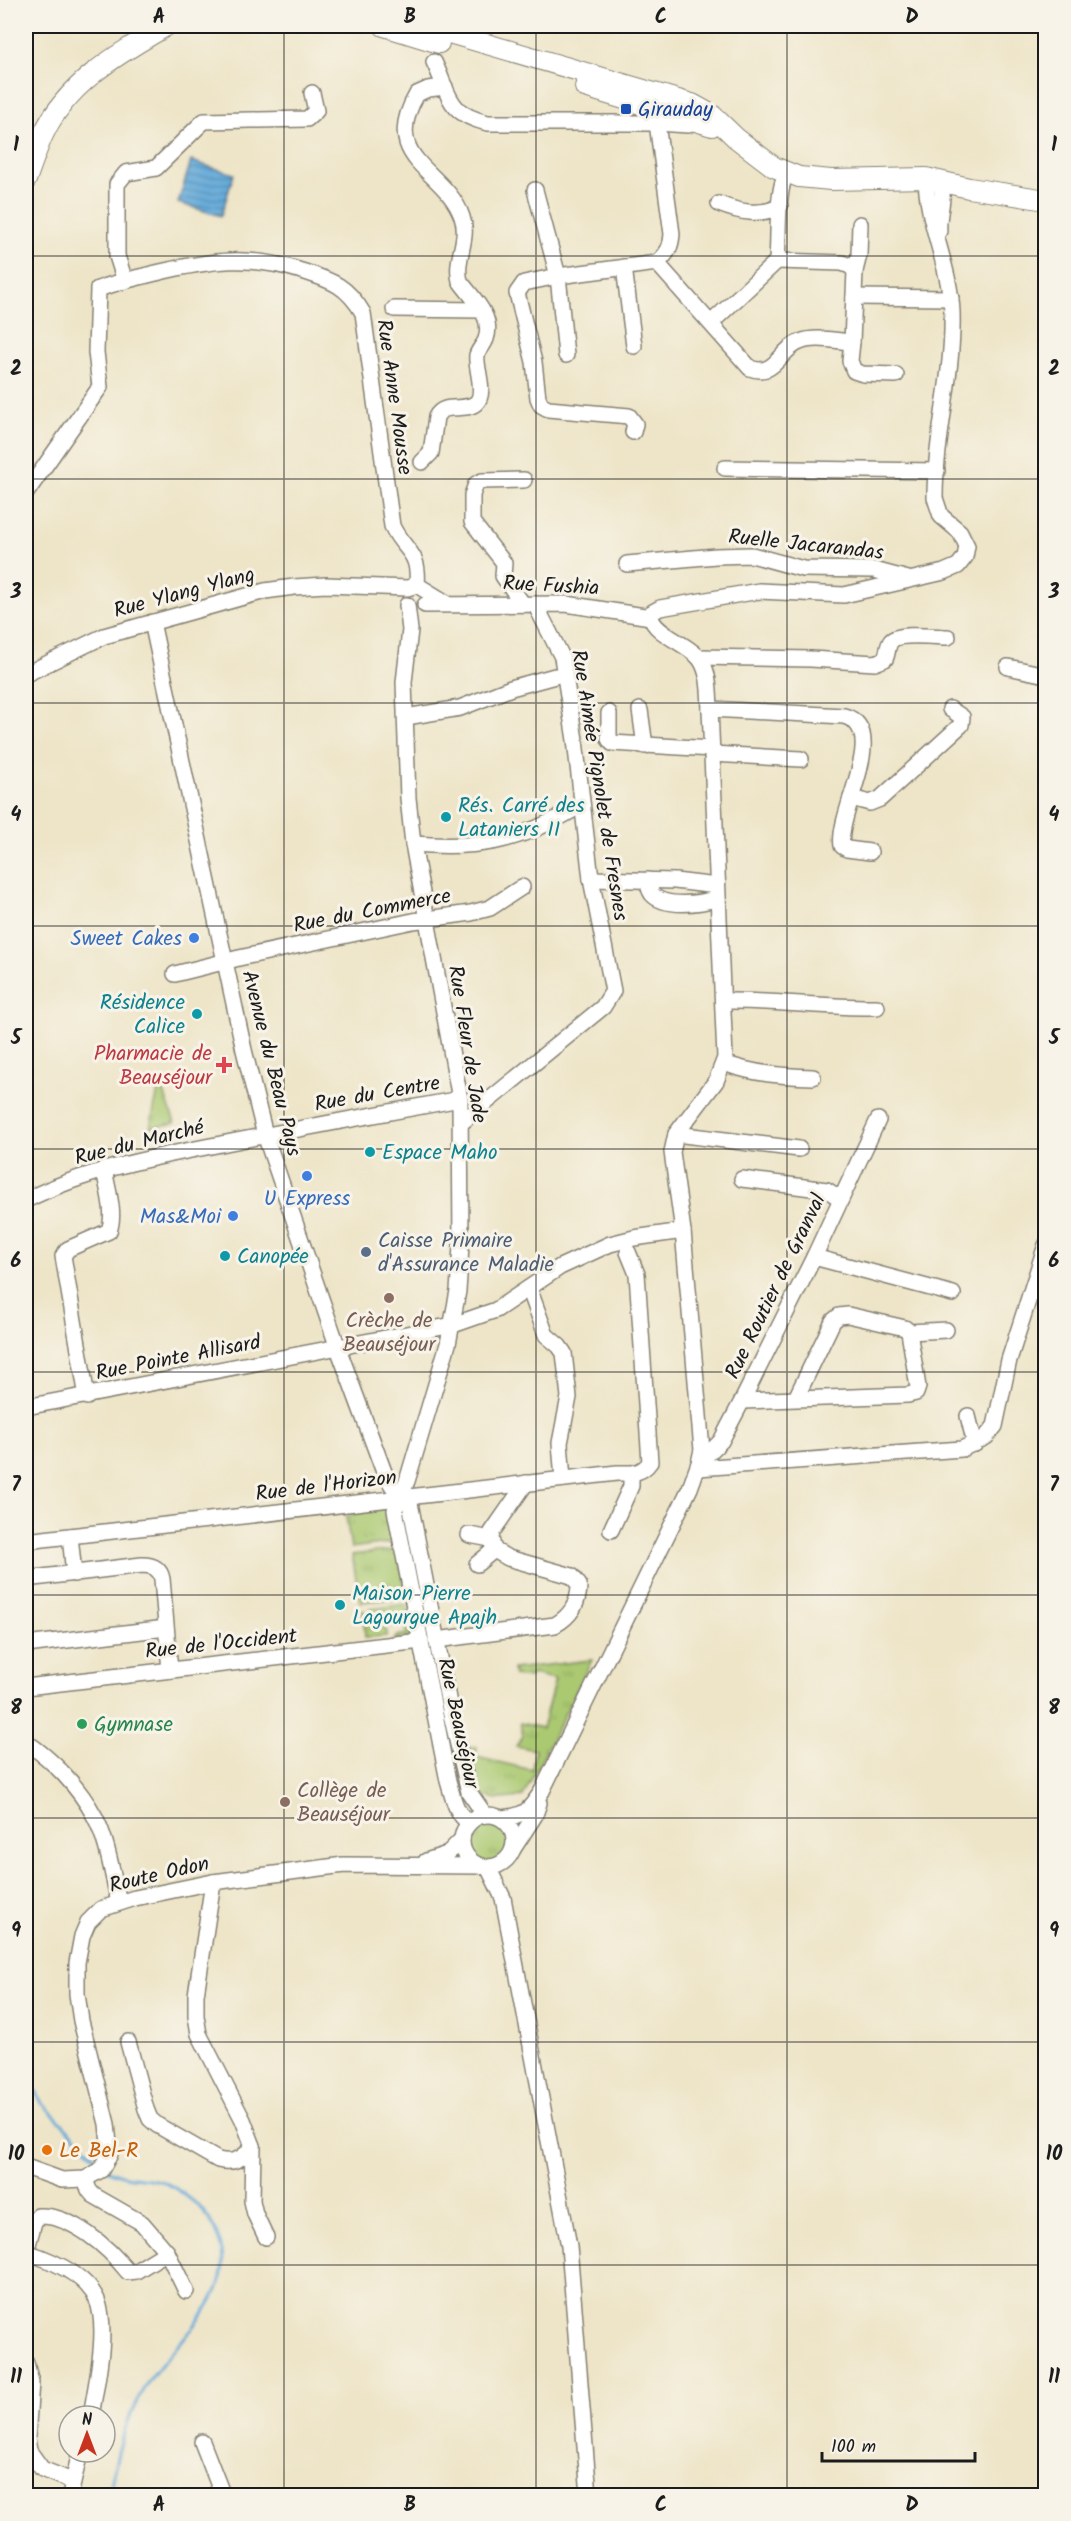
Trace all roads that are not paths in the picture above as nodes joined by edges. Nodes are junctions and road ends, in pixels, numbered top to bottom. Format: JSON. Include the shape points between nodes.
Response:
{"nodes":[{"id":1,"x":166,"y":26,"type":"edge"},
{"id":2,"x":384,"y":26,"type":"edge"},
{"id":3,"x":425,"y":26,"type":"edge"},
{"id":4,"x":434,"y":62,"type":"dead end"},
{"id":5,"x":445,"y":87,"type":"junction"},
{"id":6,"x":312,"y":93,"type":"dead end"},
{"id":7,"x":657,"y":123,"type":"junction"},
{"id":8,"x":728,"y":134,"type":"junction"},
{"id":9,"x":786,"y":172,"type":"junction"},
{"id":10,"x":933,"y":179,"type":"junction"},
{"id":11,"x":26,"y":180,"type":"edge"},
{"id":12,"x":969,"y":188,"type":"junction"},
{"id":13,"x":534,"y":190,"type":"dead end"},
{"id":14,"x":1046,"y":200,"type":"edge"},
{"id":15,"x":943,"y":201,"type":"junction"},
{"id":16,"x":718,"y":204,"type":"dead end"},
{"id":17,"x":780,"y":206,"type":"junction"},
{"id":18,"x":860,"y":224,"type":"dead end"},
{"id":19,"x":940,"y":249,"type":"junction"},
{"id":20,"x":777,"y":261,"type":"junction"},
{"id":21,"x":657,"y":263,"type":"junction"},
{"id":22,"x":624,"y":267,"type":"junction"},
{"id":23,"x":855,"y":271,"type":"junction"},
{"id":24,"x":558,"y":276,"type":"junction"},
{"id":25,"x":125,"y":281,"type":"junction"},
{"id":26,"x":854,"y":297,"type":"junction"},
{"id":27,"x":951,"y":298,"type":"junction"},
{"id":28,"x":394,"y":309,"type":"dead end"},
{"id":29,"x":482,"y":310,"type":"junction"},
{"id":30,"x":711,"y":323,"type":"junction"},
{"id":31,"x":852,"y":342,"type":"junction"},
{"id":32,"x":634,"y":346,"type":"dead end"},
{"id":33,"x":566,"y":355,"type":"dead end"},
{"id":34,"x":896,"y":375,"type":"dead end"},
{"id":35,"x":633,"y":432,"type":"dead end"},
{"id":36,"x":422,"y":462,"type":"dead end"},
{"id":37,"x":725,"y":468,"type":"dead end"},
{"id":38,"x":937,"y":471,"type":"junction"},
{"id":39,"x":524,"y":480,"type":"dead end"},
{"id":40,"x":26,"y":494,"type":"edge"},
{"id":41,"x":627,"y":564,"type":"dead end"},
{"id":42,"x":909,"y":579,"type":"junction"},
{"id":43,"x":415,"y":598,"type":"junction"},
{"id":44,"x":528,"y":604,"type":"junction"},
{"id":45,"x":651,"y":617,"type":"junction"},
{"id":46,"x":152,"y":622,"type":"junction"},
{"id":47,"x":948,"y":637,"type":"dead end"},
{"id":48,"x":699,"y":657,"type":"junction"},
{"id":49,"x":1008,"y":667,"type":"dead end"},
{"id":50,"x":26,"y":674,"type":"edge"},
{"id":51,"x":1046,"y":675,"type":"edge"},
{"id":52,"x":555,"y":676,"type":"dead end"},
{"id":53,"x":710,"y":709,"type":"junction"},
{"id":54,"x":950,"y":709,"type":"dead end"},
{"id":55,"x":640,"y":710,"type":"dead end"},
{"id":56,"x":609,"y":713,"type":"dead end"},
{"id":57,"x":406,"y":717,"type":"junction"},
{"id":58,"x":645,"y":746,"type":"junction"},
{"id":59,"x":712,"y":751,"type":"junction"},
{"id":60,"x":801,"y":759,"type":"dead end"},
{"id":61,"x":851,"y":798,"type":"junction"},
{"id":62,"x":571,"y":811,"type":"dead end"},
{"id":63,"x":412,"y":844,"type":"junction"},
{"id":64,"x":870,"y":852,"type":"dead end"},
{"id":65,"x":591,"y":879,"type":"junction"},
{"id":66,"x":647,"y":880,"type":"junction"},
{"id":67,"x":522,"y":887,"type":"dead end"},
{"id":68,"x":717,"y":892,"type":"junction"},
{"id":69,"x":426,"y":920,"type":"junction"},
{"id":70,"x":225,"y":961,"type":"junction"},
{"id":71,"x":175,"y":974,"type":"dead end"},
{"id":72,"x":723,"y":1001,"type":"junction"},
{"id":73,"x":877,"y":1007,"type":"dead end"},
{"id":74,"x":724,"y":1063,"type":"junction"},
{"id":75,"x":813,"y":1077,"type":"dead end"},
{"id":76,"x":460,"y":1100,"type":"junction"},
{"id":77,"x":878,"y":1120,"type":"dead end"},
{"id":78,"x":461,"y":1123,"type":"junction"},
{"id":79,"x":676,"y":1134,"type":"junction"},
{"id":80,"x":265,"y":1135,"type":"junction"},
{"id":81,"x":799,"y":1149,"type":"dead end"},
{"id":82,"x":104,"y":1169,"type":"junction"},
{"id":83,"x":742,"y":1179,"type":"dead end"},
{"id":84,"x":841,"y":1199,"type":"junction"},
{"id":85,"x":26,"y":1200,"type":"edge"},
{"id":86,"x":682,"y":1231,"type":"junction"},
{"id":87,"x":1046,"y":1245,"type":"edge"},
{"id":88,"x":628,"y":1252,"type":"dead end"},
{"id":89,"x":814,"y":1257,"type":"junction"},
{"id":90,"x":529,"y":1288,"type":"junction"},
{"id":91,"x":953,"y":1294,"type":"dead end"},
{"id":92,"x":453,"y":1325,"type":"junction"},
{"id":93,"x":946,"y":1330,"type":"dead end"},
{"id":94,"x":909,"y":1332,"type":"junction"},
{"id":95,"x":338,"y":1348,"type":"junction"},
{"id":96,"x":87,"y":1397,"type":"junction"},
{"id":97,"x":796,"y":1398,"type":"junction"},
{"id":98,"x":742,"y":1401,"type":"junction"},
{"id":99,"x":26,"y":1407,"type":"edge"},
{"id":100,"x":968,"y":1416,"type":"dead end"},
{"id":101,"x":975,"y":1444,"type":"junction"},
{"id":102,"x":698,"y":1466,"type":"junction"},
{"id":103,"x":631,"y":1474,"type":"junction"},
{"id":104,"x":563,"y":1479,"type":"junction"},
{"id":105,"x":526,"y":1483,"type":"junction"},
{"id":106,"x":402,"y":1497,"type":"junction"},
{"id":107,"x":611,"y":1530,"type":"dead end"},
{"id":108,"x":469,"y":1535,"type":"dead end"},
{"id":109,"x":70,"y":1536,"type":"junction"},
{"id":110,"x":26,"y":1541,"type":"edge"},
{"id":111,"x":493,"y":1545,"type":"junction"},
{"id":112,"x":477,"y":1564,"type":"dead end"},
{"id":113,"x":74,"y":1574,"type":"junction"},
{"id":114,"x":26,"y":1579,"type":"edge"},
{"id":115,"x":166,"y":1628,"type":"junction"},
{"id":116,"x":428,"y":1641,"type":"junction"},
{"id":117,"x":26,"y":1645,"type":"edge"},
{"id":118,"x":170,"y":1670,"type":"junction"},
{"id":119,"x":26,"y":1687,"type":"edge"},
{"id":120,"x":26,"y":1742,"type":"edge"},
{"id":121,"x":542,"y":1791,"type":"junction"},
{"id":122,"x":485,"y":1815,"type":"junction"},
{"id":123,"x":501,"y":1818,"type":"junction"},
{"id":124,"x":469,"y":1823,"type":"junction"},
{"id":125,"x":462,"y":1839,"type":"junction"},
{"id":126,"x":511,"y":1852,"type":"junction"},
{"id":127,"x":414,"y":1864,"type":"junction"},
{"id":128,"x":485,"y":1866,"type":"junction"},
{"id":129,"x":213,"y":1882,"type":"junction"},
{"id":130,"x":503,"y":1898,"type":"junction"},
{"id":131,"x":119,"y":1902,"type":"junction"},
{"id":132,"x":128,"y":2042,"type":"dead end"},
{"id":133,"x":253,"y":2146,"type":"junction"},
{"id":134,"x":26,"y":2167,"type":"edge"},
{"id":135,"x":85,"y":2179,"type":"junction"},
{"id":136,"x":266,"y":2237,"type":"dead end"},
{"id":137,"x":26,"y":2252,"type":"edge"},
{"id":138,"x":167,"y":2252,"type":"junction"},
{"id":139,"x":186,"y":2291,"type":"dead end"},
{"id":140,"x":26,"y":2363,"type":"edge"},
{"id":141,"x":93,"y":2404,"type":"edge"},
{"id":142,"x":202,"y":2442,"type":"dead end"},
{"id":143,"x":77,"y":2464,"type":"edge"},
{"id":144,"x":71,"y":2488,"type":"edge"},
{"id":145,"x":223,"y":2496,"type":"edge"},
{"id":146,"x":589,"y":2496,"type":"edge"}],
"edges":[{"from":1,"to":11,"type":"main road","via":[[110,59],[64,101],[42,136]]},
{"from":2,"to":8,"type":"main road","via":[[702,122]]},
{"from":3,"to":8,"type":"main road","via":[[692,104],[712,115]]},
{"from":4,"to":5,"type":"street"},
{"from":5,"to":7,"type":"street","via":[[461,114],[488,123]]},
{"from":5,"to":29,"type":"street","via":[[417,94],[407,114],[407,142],[417,163],[460,212],[464,233],[458,276]]},
{"from":6,"to":25,"type":"street","via":[[316,111],[307,119],[204,121],[156,168],[126,173],[117,184],[117,256]]},
{"from":7,"to":8,"type":"street"},
{"from":7,"to":21,"type":"street","via":[[672,234],[667,253]]},
{"from":8,"to":9,"type":"main road"},
{"from":9,"to":10,"type":"main road","via":[[812,179]]},
{"from":9,"to":17,"type":"street"},
{"from":10,"to":12,"type":"main road"},
{"from":10,"to":15,"type":"street","via":[[942,187]]},
{"from":10,"to":19,"type":"street","via":[[929,209]]},
{"from":12,"to":14,"type":"main road"},
{"from":12,"to":15,"type":"street","via":[[953,190]]},
{"from":13,"to":24,"type":"street"},
{"from":15,"to":19,"type":"street","via":[[938,225]]},
{"from":16,"to":17,"type":"street","via":[[737,212],[771,211]]},
{"from":17,"to":20,"type":"street"},
{"from":18,"to":23,"type":"street","via":[[860,255]]},
{"from":19,"to":27,"type":"street"},
{"from":20,"to":23,"type":"street","via":[[842,263]]},
{"from":20,"to":30,"type":"street"},
{"from":21,"to":22,"type":"street"},
{"from":21,"to":30,"type":"street"},
{"from":22,"to":24,"type":"street"},
{"from":22,"to":32,"type":"street"},
{"from":23,"to":26,"type":"street"},
{"from":24,"to":33,"type":"street"},
{"from":24,"to":35,"type":"street","via":[[524,283],[517,293],[541,405],[548,409],[628,416],[635,424]]},
{"from":25,"to":40,"type":"street","name":"Rue Anne Mousse","via":[[98,289],[96,352],[100,387]]},
{"from":25,"to":43,"type":"street","name":"Rue Anne Mousse","via":[[200,263],[247,259],[292,267],[343,287],[363,313],[392,526],[417,564]]},
{"from":26,"to":27,"type":"street"},
{"from":26,"to":31,"type":"street"},
{"from":27,"to":38,"type":"street","via":[[951,351]]},
{"from":28,"to":29,"type":"street"},
{"from":29,"to":36,"type":"street","via":[[488,334],[477,355],[478,399],[472,405],[439,412],[431,453]]},
{"from":30,"to":31,"type":"street","via":[[755,370],[772,366],[800,342]]},
{"from":31,"to":34,"type":"street","via":[[850,361],[854,371]]},
{"from":37,"to":38,"type":"street"},
{"from":38,"to":42,"type":"street","via":[[938,512],[964,538],[965,557],[958,566],[944,572]]},
{"from":39,"to":44,"type":"street","name":"Rue Aimée Pignolet de Fresnes","via":[[476,484],[472,522],[504,563],[503,576]]},
{"from":41,"to":42,"type":"street","name":"Ruelle Jacarandas","via":[[744,555],[802,569],[874,570]]},
{"from":42,"to":45,"type":"street","via":[[844,595],[748,592],[660,608]]},
{"from":43,"to":44,"type":"street","name":"Rue Fushia","via":[[448,604]]},
{"from":43,"to":46,"type":"street","name":"Rue Ylang Ylang","via":[[362,587],[326,585],[274,590]]},
{"from":43,"to":57,"type":"street","name":"Rue Fleur de Jade","via":[[404,682]]},
{"from":44,"to":45,"type":"street","name":"Rue Fushia","via":[[580,605]]},
{"from":44,"to":65,"type":"street","name":"Rue Aimée Pignolet de Fresnes","via":[[562,657]]},
{"from":45,"to":48,"type":"street","via":[[656,627]]},
{"from":46,"to":50,"type":"street","name":"Rue Ylang Ylang","via":[[86,644]]},
{"from":46,"to":70,"type":"street","name":"Avenue du Beau Pays"},
{"from":47,"to":48,"type":"street","via":[[895,639],[885,659],[875,663]]},
{"from":48,"to":53,"type":"street","name":"Rue Routier de Granval","via":[[707,677]]},
{"from":49,"to":51,"type":"street"},
{"from":52,"to":57,"type":"street","via":[[460,708]]},
{"from":53,"to":59,"type":"street","name":"Rue Routier de Granval"},
{"from":53,"to":61,"type":"street","via":[[854,719],[861,727],[864,746]]},
{"from":54,"to":61,"type":"street","via":[[962,717],[961,725],[880,799],[870,803]]},
{"from":55,"to":58,"type":"street"},
{"from":56,"to":58,"type":"street","via":[[610,741]]},
{"from":57,"to":63,"type":"street","name":"Rue Fleur de Jade"},
{"from":58,"to":59,"type":"street"},
{"from":59,"to":60,"type":"street"},
{"from":59,"to":68,"type":"street","name":"Rue Routier de Granval"},
{"from":61,"to":64,"type":"street","via":[[842,846]]},
{"from":62,"to":63,"type":"street","via":[[520,836],[494,843]]},
{"from":63,"to":69,"type":"street","name":"Rue Fleur de Jade"},
{"from":65,"to":66,"type":"street"},
{"from":65,"to":78,"type":"street","name":"Rue Aimée Pignolet de Fresnes","via":[[613,981],[610,1000]]},
{"from":66,"to":68,"type":"street","via":[[675,881]]},
{"from":66,"to":68,"type":"street","via":[[650,892],[657,898],[694,905]]},
{"from":67,"to":69,"type":"street","name":"Rue du Commerce","via":[[490,908]]},
{"from":68,"to":72,"type":"street","name":"Rue Routier de Granval"},
{"from":69,"to":70,"type":"street","name":"Rue du Commerce"},
{"from":69,"to":76,"type":"street","name":"Rue Fleur de Jade"},
{"from":70,"to":71,"type":"street","name":"Rue du Commerce"},
{"from":70,"to":80,"type":"street","name":"Avenue du Beau Pays"},
{"from":72,"to":73,"type":"street"},
{"from":72,"to":74,"type":"street","name":"Rue Routier de Granval"},
{"from":74,"to":75,"type":"street","via":[[746,1071]]},
{"from":74,"to":79,"type":"street","name":"Rue Routier de Granval","via":[[716,1081]]},
{"from":76,"to":78,"type":"street","name":"Rue Fleur de Jade"},
{"from":76,"to":80,"type":"street","name":"Rue du Centre"},
{"from":77,"to":84,"type":"street","name":"Rue Routier de Granval"},
{"from":78,"to":92,"type":"street","name":"Rue Fleur de Jade","via":[[461,1246]]},
{"from":79,"to":81,"type":"street"},
{"from":79,"to":86,"type":"street","name":"Rue Routier de Granval","via":[[671,1162]]},
{"from":80,"to":82,"type":"street","name":"Rue du Marché"},
{"from":80,"to":95,"type":"street","name":"Avenue du Beau Pays"},
{"from":82,"to":85,"type":"street","name":"Rue du Marché"},
{"from":82,"to":96,"type":"street","via":[[111,1211],[109,1231],[64,1253]]},
{"from":83,"to":84,"type":"street","via":[[827,1190]]},
{"from":84,"to":89,"type":"street","name":"Rue Routier de Granval"},
{"from":86,"to":90,"type":"street","name":"Rue Pointe Allisard","via":[[621,1240],[566,1264]]},
{"from":86,"to":102,"type":"street","name":"Rue Routier de Granval","via":[[702,1441]]},
{"from":87,"to":101,"type":"street","via":[[1009,1360],[995,1426]]},
{"from":88,"to":103,"type":"street","via":[[637,1274],[650,1462]]},
{"from":89,"to":91,"type":"street"},
{"from":89,"to":98,"type":"street","name":"Rue Routier de Granval"},
{"from":90,"to":92,"type":"street","name":"Rue Pointe Allisard","via":[[496,1310]]},
{"from":90,"to":104,"type":"street","via":[[546,1335],[564,1353],[569,1398],[560,1443]]},
{"from":92,"to":95,"type":"street","name":"Rue Pointe Allisard"},
{"from":92,"to":106,"type":"street","name":"Rue Fleur de Jade"},
{"from":93,"to":94,"type":"street"},
{"from":94,"to":97,"type":"street","via":[[882,1322],[839,1316]]},
{"from":94,"to":97,"type":"street","via":[[916,1393]]},
{"from":95,"to":96,"type":"street","name":"Rue Pointe Allisard"},
{"from":95,"to":106,"type":"street","name":"Avenue du Beau Pays","via":[[386,1476]]},
{"from":96,"to":99,"type":"street","name":"Rue Pointe Allisard"},
{"from":97,"to":98,"type":"street"},
{"from":98,"to":102,"type":"street","name":"Rue Routier de Granval","via":[[721,1441]]},
{"from":100,"to":101,"type":"street"},
{"from":101,"to":102,"type":"street","via":[[963,1449]]},
{"from":102,"to":121,"type":"street","name":"Rue Routier de Granval"},
{"from":103,"to":104,"type":"street","name":"Rue de l'Horizon"},
{"from":103,"to":107,"type":"street","via":[[631,1486]]},
{"from":104,"to":105,"type":"street","name":"Rue de l'Horizon"},
{"from":105,"to":106,"type":"street","name":"Rue de l'Horizon"},
{"from":105,"to":111,"type":"street","via":[[496,1525]]},
{"from":106,"to":109,"type":"street","name":"Rue de l'Horizon"},
{"from":106,"to":116,"type":"street","name":"Rue Beauséjour","via":[[410,1503]]},
{"from":108,"to":111,"type":"street"},
{"from":109,"to":110,"type":"street","name":"Rue de l'Horizon"},
{"from":109,"to":113,"type":"street"},
{"from":111,"to":112,"type":"street"},
{"from":111,"to":116,"type":"street","name":"Rue de l'Occident","via":[[508,1558],[576,1579],[579,1595],[569,1614],[555,1625],[543,1628]]},
{"from":113,"to":114,"type":"street"},
{"from":113,"to":115,"type":"street","via":[[142,1565],[156,1568],[162,1579]]},
{"from":115,"to":117,"type":"street"},
{"from":115,"to":118,"type":"street"},
{"from":116,"to":118,"type":"street","name":"Rue de l'Occident"},
{"from":116,"to":122,"type":"street","name":"Rue Beauséjour","via":[[469,1792]]},
{"from":116,"to":124,"type":"street","name":"Rue Beauséjour","via":[[448,1781],[457,1810]]},
{"from":118,"to":119,"type":"street","name":"Rue de l'Occident"},
{"from":120,"to":131,"type":"street","via":[[63,1773],[95,1816]]},
{"from":121,"to":123,"type":"street","via":[[530,1810]]},
{"from":121,"to":126,"type":"street","via":[[536,1815]]},
{"from":122,"to":123,"type":"street"},
{"from":122,"to":124,"type":"street"},
{"from":123,"to":126,"type":"street","via":[[512,1831]]},
{"from":124,"to":125,"type":"street"},
{"from":125,"to":127,"type":"street","name":"Route Odon","via":[[447,1854]]},
{"from":125,"to":128,"type":"street","via":[[469,1859]]},
{"from":126,"to":128,"type":"street","via":[[496,1865]]},
{"from":126,"to":130,"type":"street"},
{"from":127,"to":128,"type":"street","name":"Route Odon"},
{"from":127,"to":129,"type":"street","name":"Route Odon","via":[[344,1865]]},
{"from":128,"to":130,"type":"street"},
{"from":129,"to":131,"type":"street","name":"Route Odon"},
{"from":129,"to":133,"type":"street","via":[[196,2016],[199,2034]]},
{"from":130,"to":146,"type":"street","via":[[569,2246]]},
{"from":131,"to":135,"type":"street","name":"Route Odon","via":[[101,1909],[88,1922],[77,1963],[81,2021],[111,2142],[106,2163]]},
{"from":132,"to":133,"type":"street","via":[[146,2109],[157,2125],[226,2162],[240,2159]]},
{"from":133,"to":136,"type":"street","via":[[252,2201]]},
{"from":134,"to":135,"type":"street","via":[[62,2180]]},
{"from":135,"to":138,"type":"street","via":[[93,2195],[142,2223]]},
{"from":137,"to":138,"type":"street","via":[[38,2216],[70,2224],[91,2237],[128,2272]]},
{"from":137,"to":141,"type":"street","via":[[70,2272],[91,2290],[97,2301],[102,2335]]},
{"from":138,"to":139,"type":"street"},
{"from":140,"to":144,"type":"street","via":[[31,2382],[29,2451],[42,2469]]},
{"from":142,"to":145,"type":"street"},
{"from":143,"to":144,"type":"street"}]}
